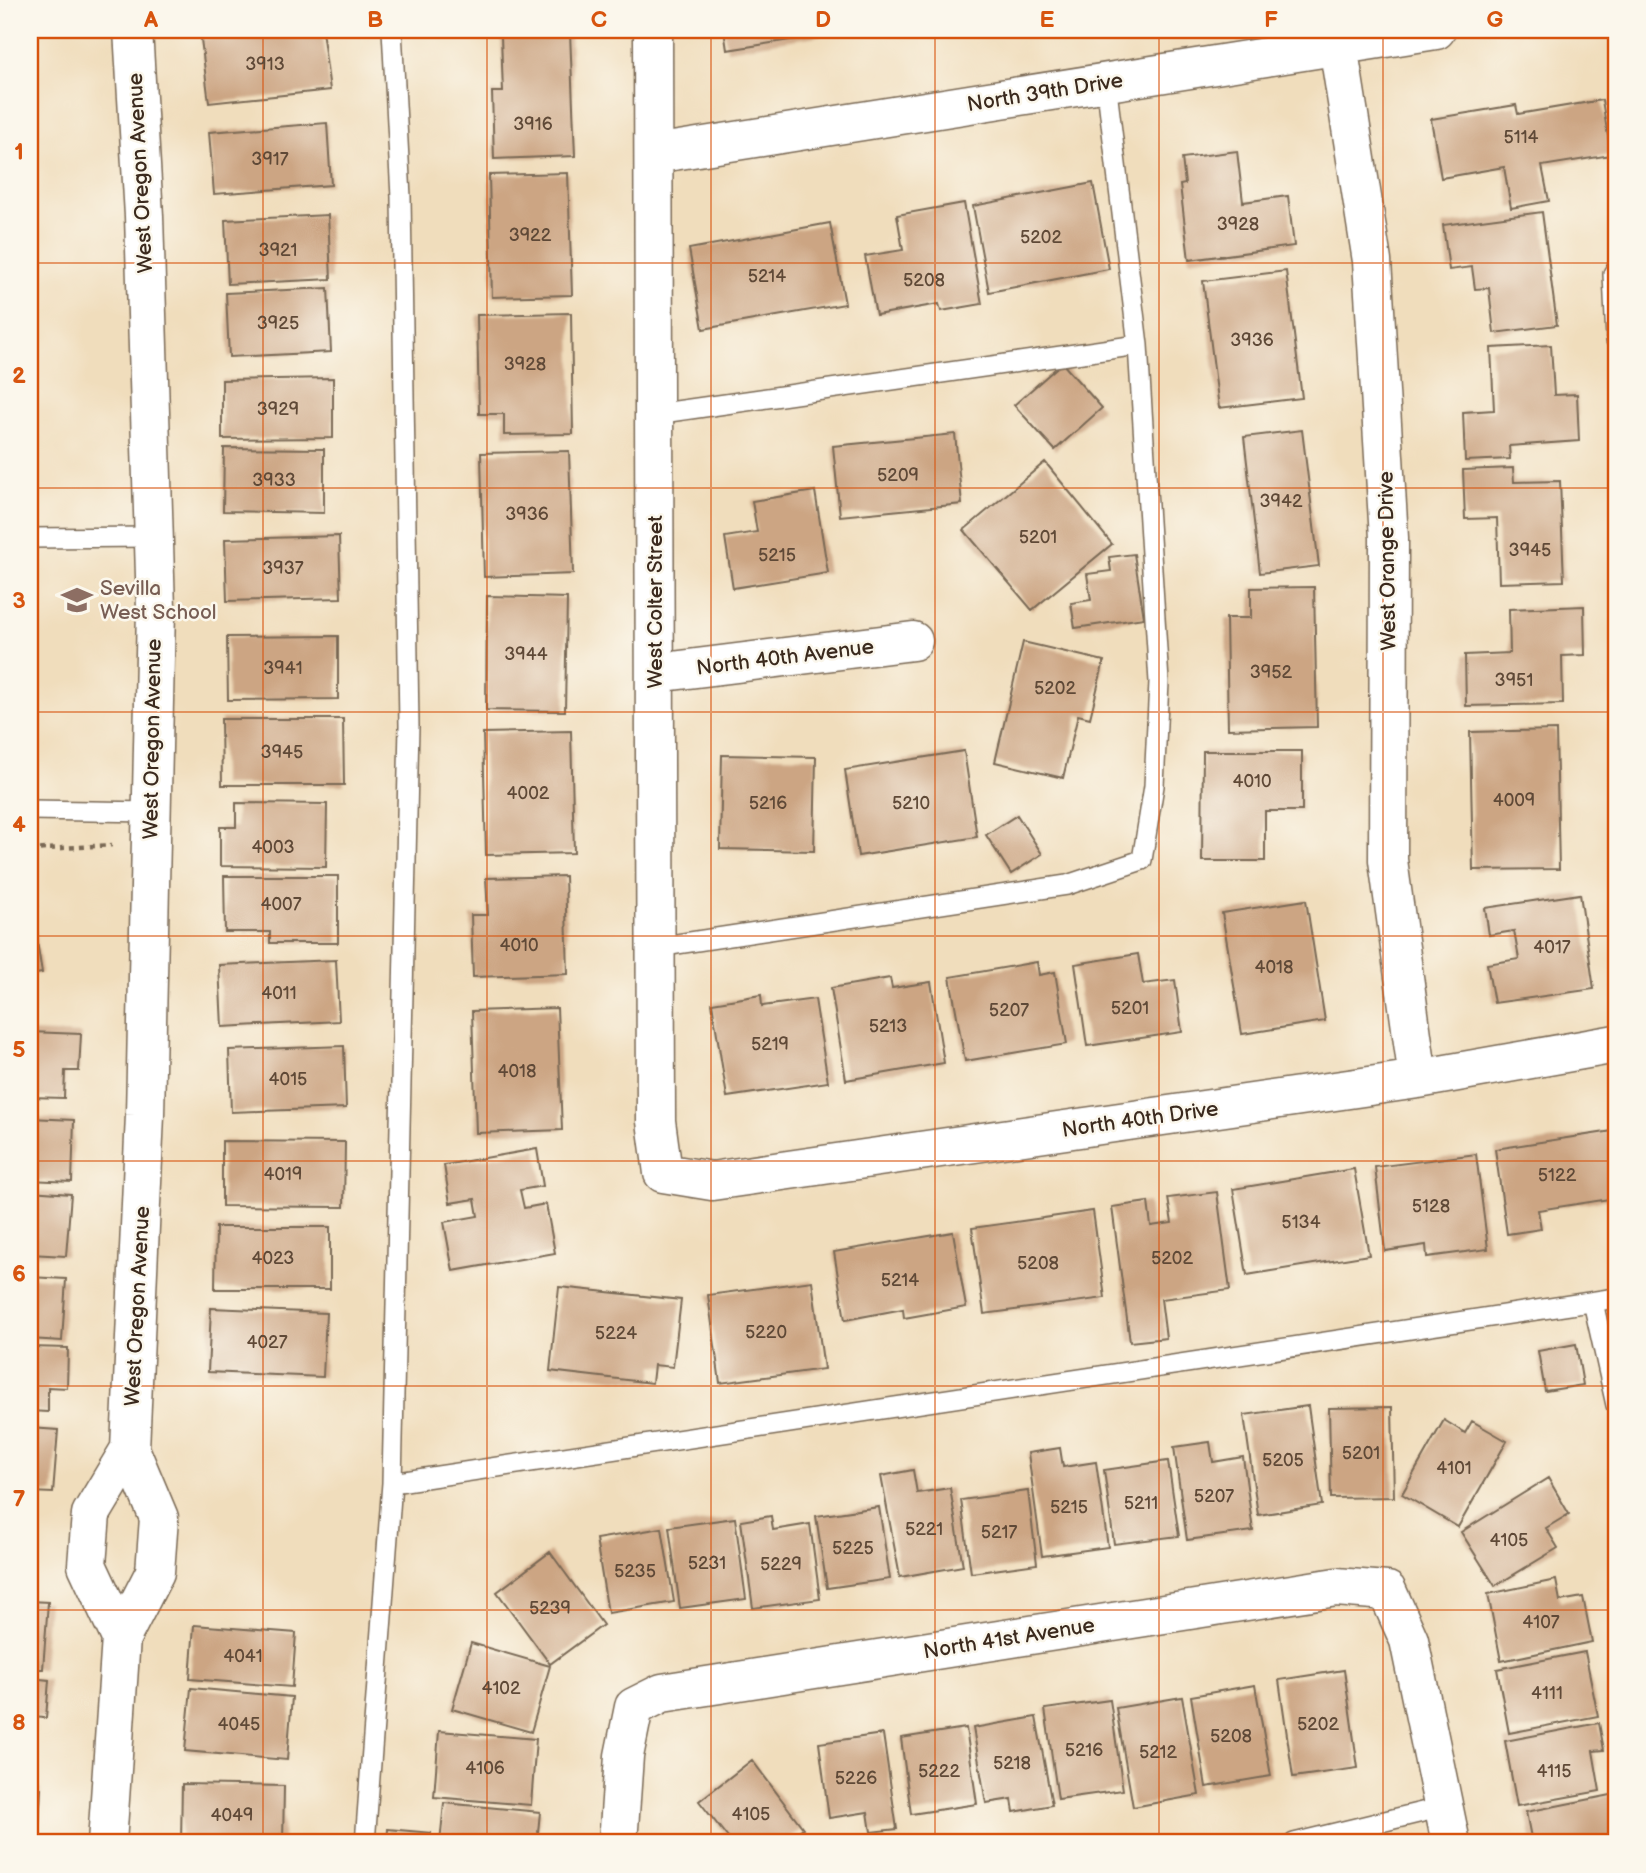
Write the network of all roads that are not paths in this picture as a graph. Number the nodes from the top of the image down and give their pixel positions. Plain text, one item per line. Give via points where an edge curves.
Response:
1 (133, 30) edge
2 (392, 30) edge
3 (653, 30) edge
4 (1436, 30) edge
5 (1338, 45) junction
6 (1105, 82) junction
7 (654, 154) junction
8 (1616, 269) edge
9 (1616, 340) edge
10 (1138, 345) junction
11 (654, 414) junction
12 (153, 537) junction
13 (30, 538) edge
14 (913, 641) dead end
15 (656, 673) junction
16 (30, 810) edge
17 (150, 813) junction
18 (657, 947) junction
19 (1616, 1044) edge
20 (1418, 1079) junction
21 (663, 1174) joint
22 (1616, 1297) edge
23 (1593, 1302) junction
24 (1616, 1405) edge
25 (130, 1449) junction
26 (392, 1483) junction
27 (121, 1638) junction
28 (1443, 1807) junction
29 (107, 1843) edge
30 (365, 1843) edge
31 (618, 1843) edge
32 (1294, 1843) edge
33 (1451, 1843) edge

1 - 12 street, West Oregon Avenue via 144,216
2 - 26 lane via 401,197 409,726
3 - 7 street, West Colter Street
4 - 5 street, North 39th Drive
5 - 6 street, North 39th Drive
5 - 20 street, West Orange Drive via 1371,261 1389,538 1388,860
6 - 7 street, North 39th Drive
6 - 10 lane
7 - 11 street, West Colter Street
8 - 9 lane
10 - 11 lane
10 - 18 lane via 1159,682 1154,786 1142,860 1067,885
11 - 15 street, West Colter Street
12 - 13 lane
12 - 17 street, West Oregon Avenue via 156,609
14 - 15 street, North 40th Avenue
15 - 18 street, West Colter Street
16 - 17 lane
17 - 25 street, West Oregon Avenue via 145,1115
18 - 21 street, West Colter Street via 656,1121
19 - 20 street, North 40th Drive
20 - 21 street, North 40th Drive via 712,1181
22 - 23 lane
23 - 24 lane
23 - 26 lane
25 - 27 street, West Oregon Avenue via 159,1518 155,1572
25 - 27 street, West Oregon Avenue via 91,1514 86,1565
26 - 30 lane
27 - 29 street, West Oregon Avenue
28 - 31 street, North 41st Avenue via 1409,1640 1387,1591 1336,1587 662,1693 634,1707 624,1756
28 - 32 lane
28 - 33 street

